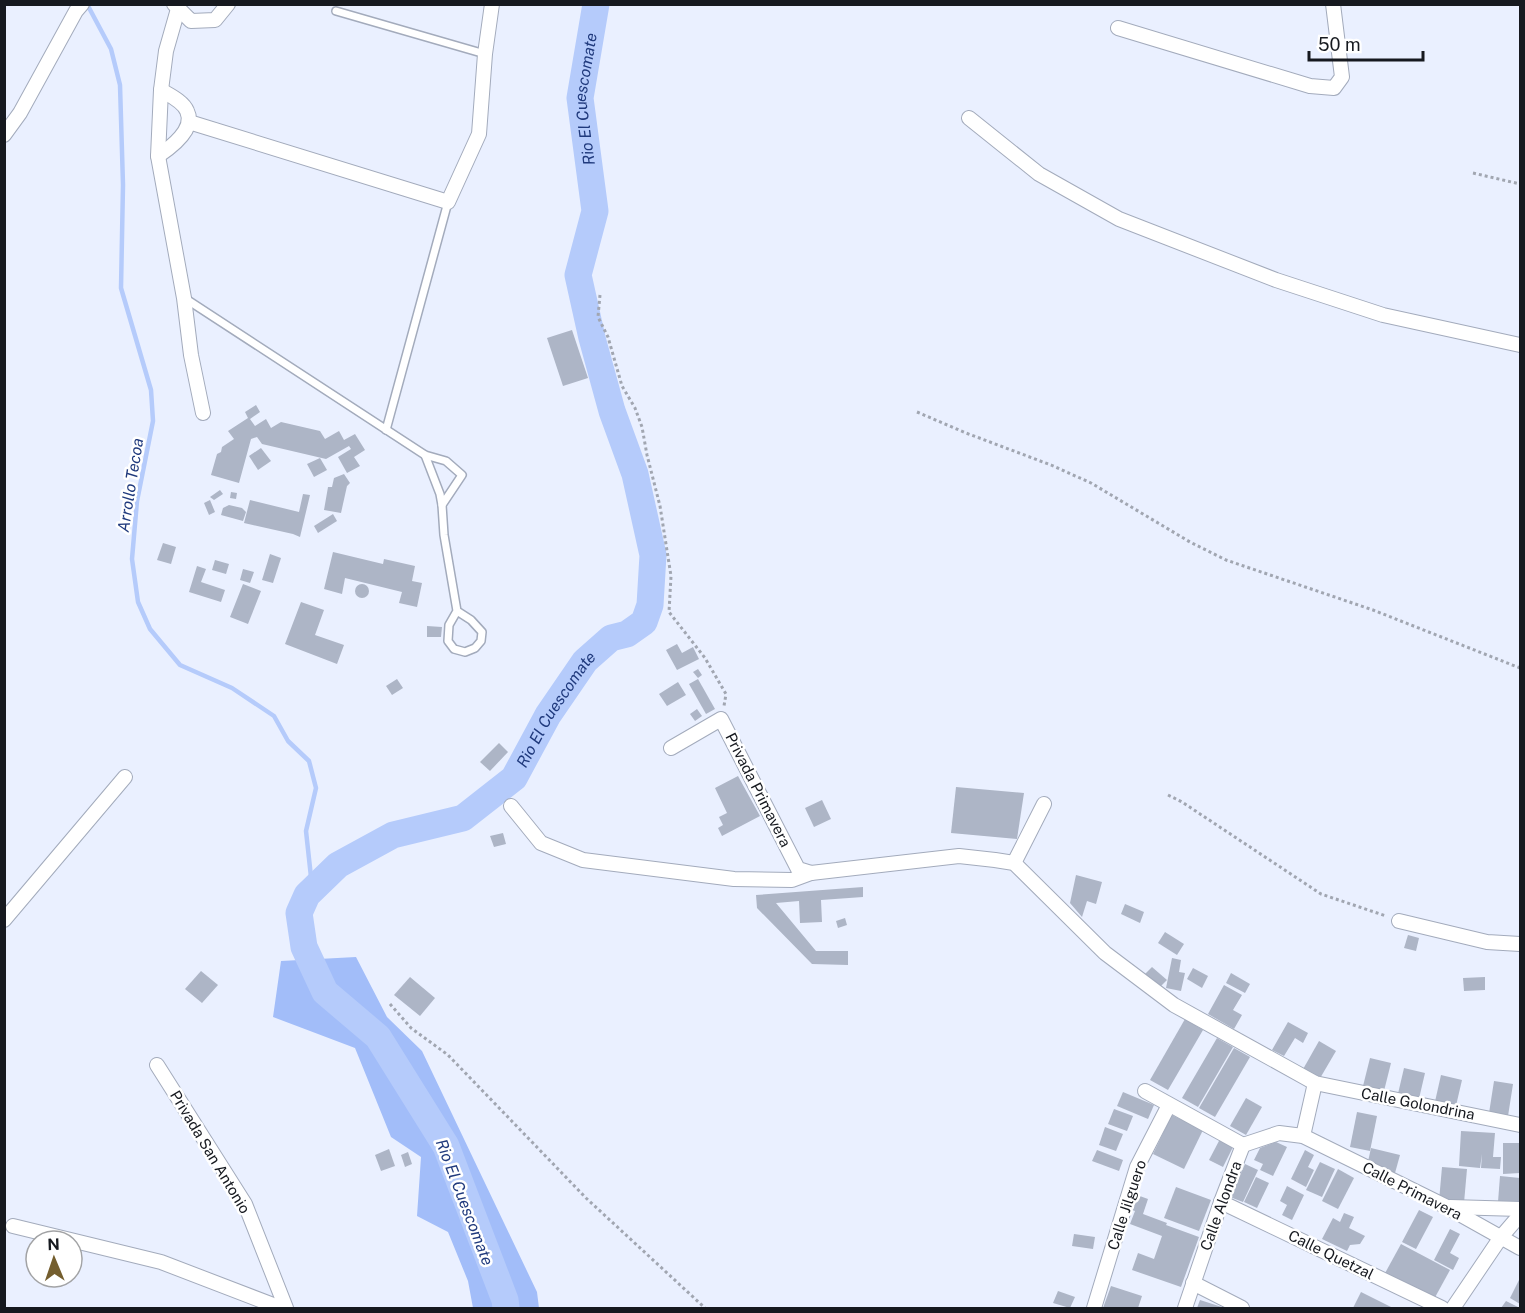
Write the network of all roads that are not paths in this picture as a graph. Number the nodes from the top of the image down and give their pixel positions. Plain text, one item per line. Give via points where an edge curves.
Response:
1 (228, 4) edge
2 (492, 4) edge
3 (1333, 4) edge
4 (176, 7) edge
5 (79, 8) edge
6 (336, 11) dead end
7 (1118, 28) dead end
8 (485, 54) junction
9 (160, 90) junction
10 (969, 118) dead end
11 (189, 122) junction
12 (4, 135) edge
13 (158, 156) junction
14 (448, 202) junction
15 (184, 298) junction
16 (1521, 345) edge
17 (203, 413) dead end
18 (386, 430) junction
19 (424, 455) junction
20 (442, 505) junction
21 (457, 611) junction
22 (671, 748) dead end
23 (125, 777) dead end
24 (1044, 804) dead end
25 (511, 806) dead end
26 (1014, 863) junction
27 (811, 873) junction
28 (4, 920) edge
29 (1399, 921) road end
30 (1521, 944) edge
31 (157, 1065) dead end
32 (1315, 1083) junction
33 (1145, 1091) dead end
34 (1169, 1105) junction
35 (1521, 1125) edge
36 (1303, 1136) junction
37 (1243, 1145) junction
38 (1221, 1202) junction
39 (1445, 1206) junction
40 (1521, 1209) edge
41 (1521, 1215) edge
42 (13, 1226) dead end
43 (1501, 1237) junction
44 (1521, 1248) edge
45 (1193, 1283) junction
46 (283, 1308) edge
47 (1094, 1308) edge
48 (1185, 1308) edge
49 (1242, 1308) edge
50 (1442, 1308) edge
51 (1453, 1308) edge

1 - 4 street via 215,20 191,21
2 - 8 street
3 - 7 street via 1342,77 1334,88 1310,86
4 - 9 street
5 - 12 street
6 - 8 lane
8 - 14 street via 479,134
9 - 11 street via 188,111
9 - 13 street
10 - 16 street via 1039,174 1119,219 1276,280 1383,315
11 - 13 street via 180,140
11 - 14 street
13 - 15 street
14 - 18 lane
15 - 17 street
15 - 18 lane
18 - 19 lane
19 - 20 lane
19 - 20 lane via 446,461 462,475
20 - 21 lane
21 - 21 lane via 449,625 448,641 454,649 465,652 482,641 482,632
22 - 27 street, Privada Primavera via 721,719 798,868
23 - 28 street
24 - 26 street
25 - 27 street via 541,843 583,860 734,879 792,880
26 - 27 street via 959,856
26 - 32 street, Calle Golondrina via 1105,952 1174,1005
29 - 30 street via 1487,942
31 - 46 street, Privada San Antonio via 245,1204
32 - 35 street, Calle Golondrina
32 - 36 street
33 - 34 street
34 - 37 street
34 - 47 street, Calle Jilguero via 1137,1167
36 - 37 street, Calle Alondra via 1279,1133
36 - 39 street, Calle Primavera
37 - 38 street, Calle Alondra
38 - 45 street, Calle Alondra
38 - 50 street, Calle Quetzal
39 - 40 street
39 - 43 street, Calle Primavera
41 - 43 street
42 - 46 street via 161,1262
43 - 44 street, Calle Primavera
43 - 51 street
45 - 48 street, Calle Alondra
45 - 49 street

